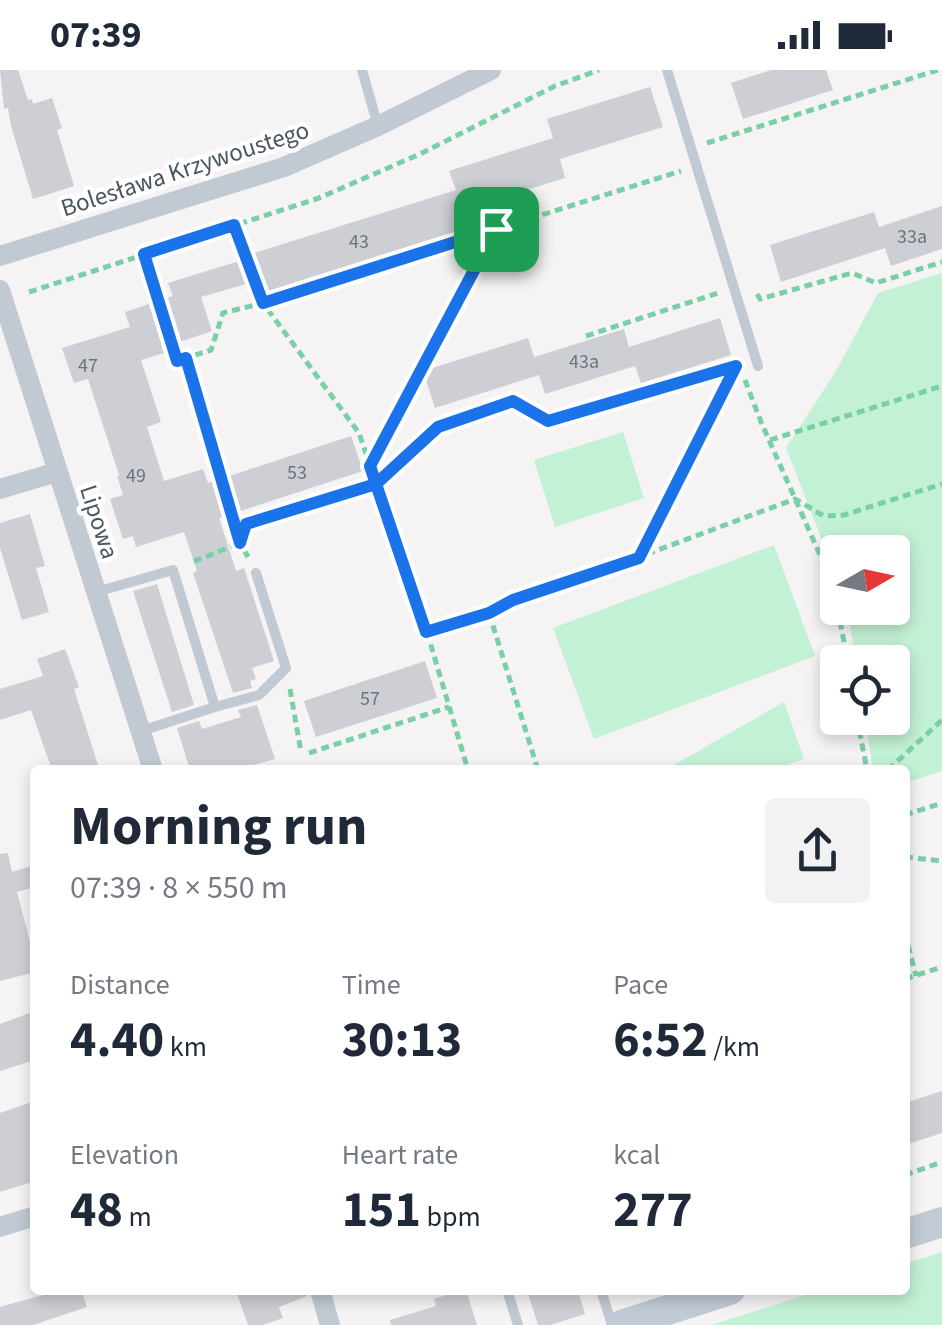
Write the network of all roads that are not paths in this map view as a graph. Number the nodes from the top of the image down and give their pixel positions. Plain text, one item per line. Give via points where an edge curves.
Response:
1 (362, 70) edge
2 (491, 70) edge
3 (667, 70) edge
4 (378, 126) junction
5 (0, 256) edge
6 (0, 290) edge
7 (758, 366) dead end
8 (56, 472) junction
9 (0, 489) edge
10 (256, 573) road end
11 (96, 592) junction
12 (215, 707) junction
13 (140, 731) junction
14 (151, 765) edge
15 (30, 1218) edge
16 (942, 1222) edge
17 (0, 1227) edge
18 (910, 1232) edge
19 (321, 1295) edge
20 (509, 1295) edge
21 (603, 1295) edge
22 (714, 1295) edge
23 (330, 1325) edge
24 (518, 1325) edge
25 (612, 1325) edge
26 (621, 1325) edge

1 - 4 lane
2 - 4 street, Bolesława Krzywoustego
3 - 7 lane
4 - 5 street, Bolesława Krzywoustego via 284,166
6 - 8 street, Lipowa
8 - 9 street
8 - 11 street, Lipowa
10 - 12 lane via 286,668 259,695
11 - 12 lane via 174,570
11 - 13 street, Lipowa
12 - 13 lane
13 - 14 street, Lipowa
15 - 17 street
16 - 18 street
19 - 23 street
20 - 24 lane
21 - 25 lane
22 - 26 street

